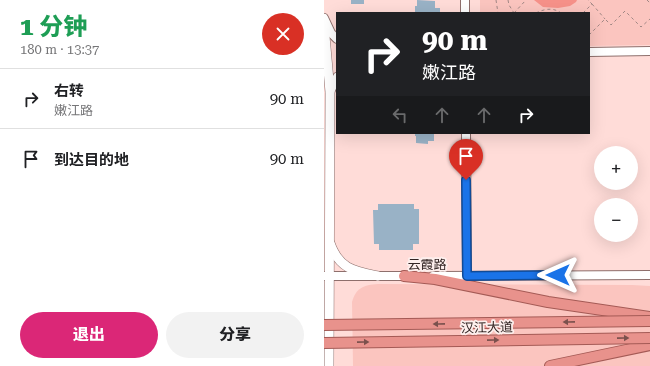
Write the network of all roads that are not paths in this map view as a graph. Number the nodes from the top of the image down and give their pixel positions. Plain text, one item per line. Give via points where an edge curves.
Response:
1 (465, 0) edge
2 (465, 12) edge
3 (324, 18) edge
4 (324, 25) edge
5 (336, 39) edge
6 (650, 51) edge
7 (590, 52) edge
8 (336, 79) edge
9 (330, 92) junction
10 (466, 134) edge
11 (329, 237) junction
12 (650, 275) edge
13 (326, 276) edge
14 (378, 276) junction
15 (404, 276) junction
16 (467, 276) junction
17 (650, 317) edge
18 (650, 321) edge
19 (324, 325) edge
20 (650, 338) edge
21 (324, 343) edge
22 (650, 344) edge
23 (329, 366) edge
24 (550, 366) edge

1 - 2 street
3 - 5 street
4 - 9 main road
6 - 7 street
8 - 9 street
9 - 11 main road
10 - 16 street
11 - 13 main road
11 - 14 main road via 337,258 343,264 350,269
12 - 16 street, 云霞路
13 - 14 street, 云霞路
13 - 23 main road
14 - 15 street, 云霞路
15 - 16 street, 云霞路
15 - 17 highway via 450,281 548,302
18 -> 19 highway, 汉江大道, bridge
21 -> 20 highway, 汉江大道, bridge
22 - 24 highway

